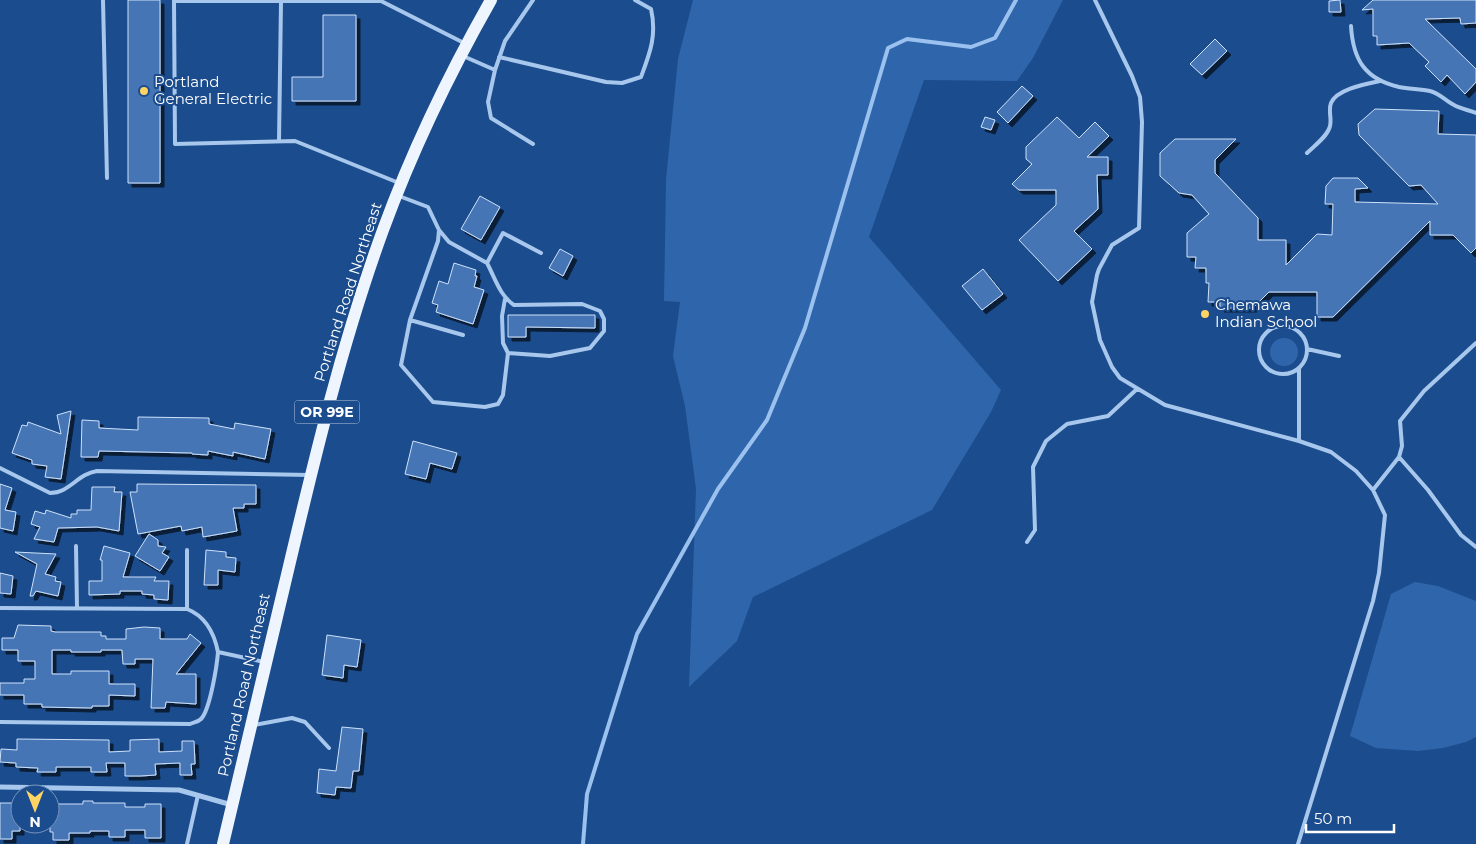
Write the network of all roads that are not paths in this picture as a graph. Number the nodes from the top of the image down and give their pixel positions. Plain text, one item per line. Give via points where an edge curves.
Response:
1 (103, 0) edge
2 (491, 0) edge
3 (533, 0) edge
4 (634, 0) edge
5 (1095, 0) edge
6 (280, 2) junction
7 (1351, 26) dead end
8 (463, 50) junction
9 (499, 57) junction
10 (495, 70) junction
11 (1380, 81) junction
12 (1476, 113) edge
13 (278, 141) junction
14 (533, 144) dead end
15 (1307, 153) dead end
16 (107, 178) dead end
17 (399, 189) junction
18 (439, 230) junction
19 (541, 252) dead end
20 (487, 264) junction
21 (505, 299) junction
22 (410, 320) junction
23 (463, 335) dead end
24 (1476, 343) edge
25 (1308, 349) junction
26 (508, 353) junction
27 (1339, 356) dead end
28 (1299, 369) junction
29 (1137, 389) junction
30 (1299, 440) junction
31 (1399, 457) junction
32 (0, 468) edge
33 (311, 475) junction
34 (1373, 490) junction
35 (1027, 542) dead end
36 (76, 546) dead end
37 (1476, 547) edge
38 (187, 550) dead end
39 (0, 608) edge
40 (77, 608) junction
41 (187, 609) junction
42 (218, 652) junction
43 (267, 663) junction
44 (0, 722) edge
45 (252, 725) junction
46 (329, 748) dead end
47 (0, 787) edge
48 (198, 794) junction
49 (232, 805) junction
50 (188, 844) edge
51 (223, 844) edge
52 (1298, 844) edge

1 - 16 lane
2 - 8 main road, Portland Road Northeast / OR 99E
3 - 9 lane via 505,41
4 - 9 lane via 651,10 654,24 652,47 641,77 622,83 606,82
5 - 29 lane via 1132,76 1140,97 1142,122 1139,228 1112,245 1099,269 1092,302 1100,340 1112,366 1120,378
6 - 8 lane via 380,1
6 - 13 lane
6 - 13 lane via 174,1 175,144
7 - 11 lane via 1352,43 1359,61 1369,74
8 - 10 lane
8 - 17 main road, Portland Road Northeast / OR 99E
9 - 10 lane
10 - 14 lane via 488,102 491,118
11 - 12 lane via 1432,92
11 - 15 lane via 1338,94 1331,102 1327,133
13 - 17 lane via 295,141
17 - 18 lane via 428,208
17 - 33 main road, Portland Road Northeast / OR 99E via 342,356
18 - 20 lane via 449,242
18 - 22 lane
19 - 20 lane via 502,233
20 - 21 lane
21 - 26 lane via 503,343
21 - 26 lane via 514,305 582,304 600,310 604,319 604,331 590,348 550,356
22 - 23 lane
22 - 26 lane via 401,365 433,402 485,407 498,404 503,396
24 - 31 lane via 1424,391 1400,421 1402,446
25 - 27 lane
25 - 28 lane
25 - 28 lane via 1302,334 1288,326 1272,328 1261,340 1260,356 1269,370 1284,374
28 - 30 lane
29 - 30 lane via 1166,404
29 - 35 lane via 1108,416 1067,424 1046,441 1033,467 1035,530
30 - 34 lane via 1331,452 1356,471
31 - 34 lane
31 - 37 lane via 1461,535
32 - 33 lane via 50,493 58,493 88,472 97,471
33 - 43 main road, Portland Road Northeast / OR 99E
34 - 52 lane via 1385,515 1379,573
36 - 40 lane
38 - 41 lane
39 - 40 lane
40 - 41 lane
41 - 42 lane via 203,618
42 - 43 lane
42 - 44 lane via 206,712 198,722
43 - 45 main road, Portland Road Northeast / OR 99E
45 - 46 lane via 292,718 305,722
45 - 49 main road, Portland Road Northeast / OR 99E
47 - 48 street via 179,790
48 - 49 street
48 - 50 lane
49 - 51 main road, Portland Road Northeast / OR 99E

